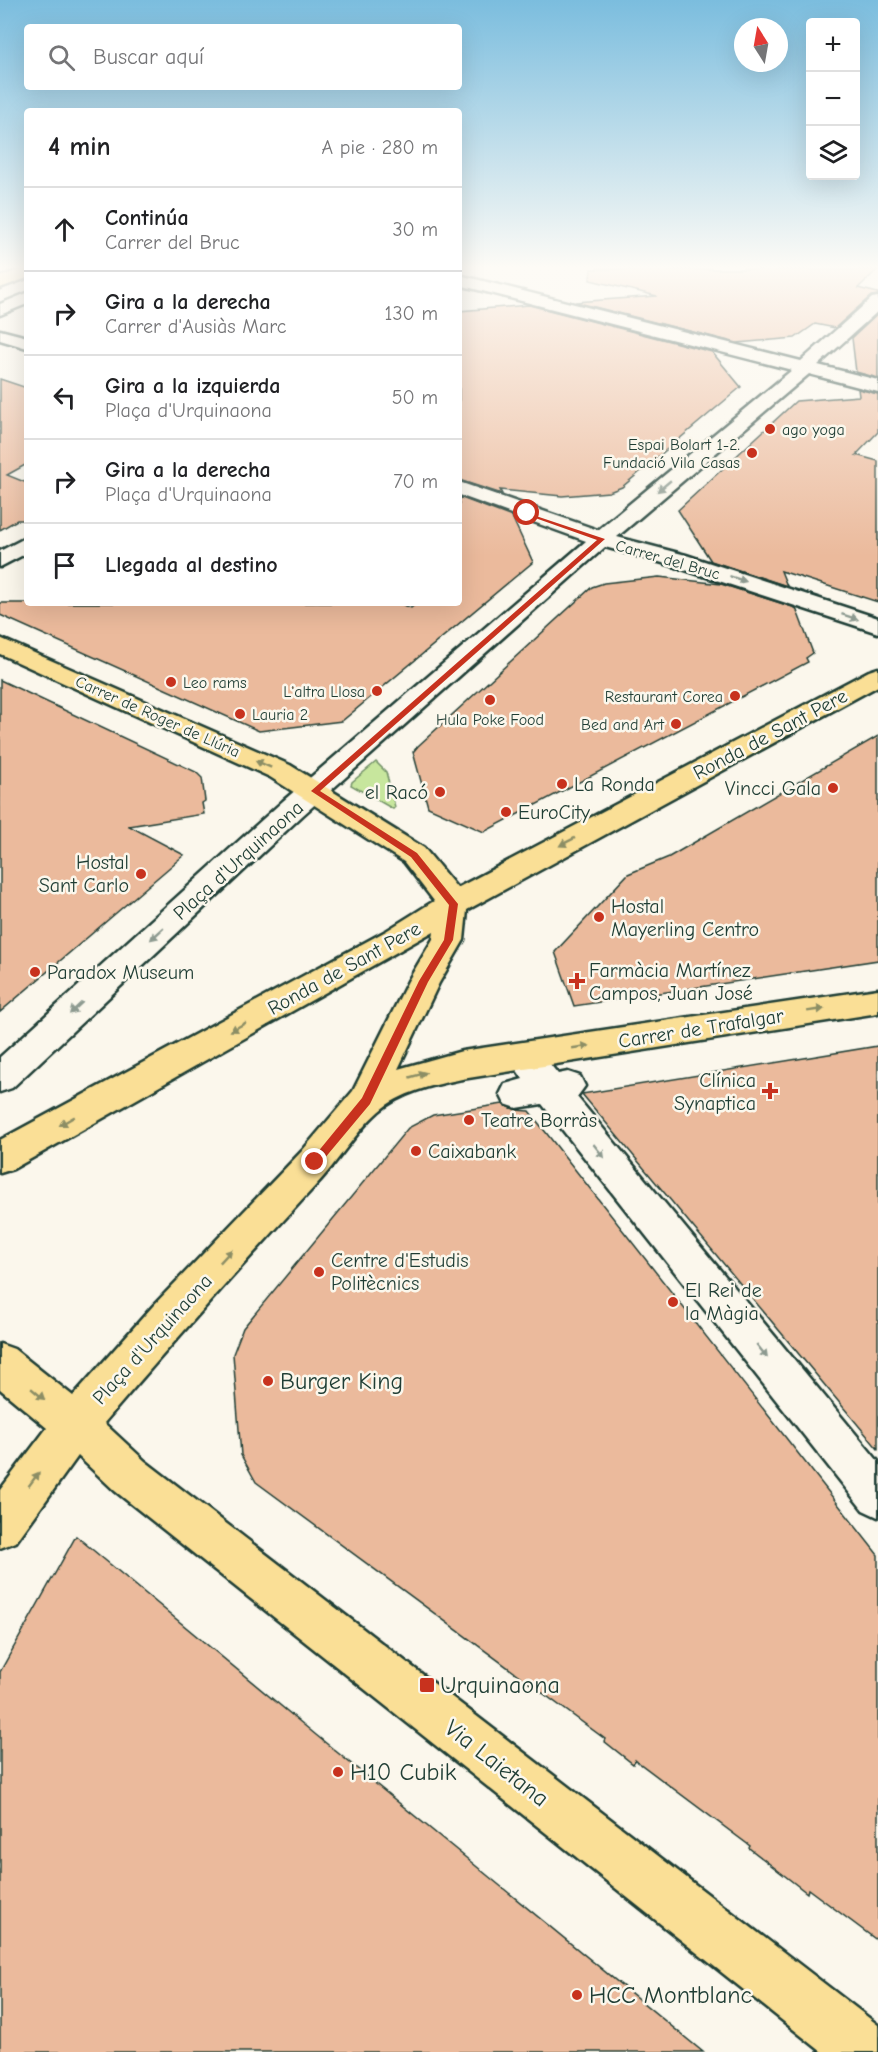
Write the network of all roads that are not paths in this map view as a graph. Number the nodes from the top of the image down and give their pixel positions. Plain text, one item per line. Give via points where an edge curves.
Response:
1 (793, 365) edge
2 (810, 365) edge
3 (806, 368) junction
4 (878, 386) edge
5 (462, 489) edge
6 (602, 539) junction
7 (24, 546) edge
8 (0, 560) edge
9 (878, 626) edge
10 (0, 645) edge
11 (878, 676) edge
12 (315, 791) junction
13 (453, 904) junction
14 (878, 1001) edge
15 (524, 1056) junction
16 (0, 1077) edge
17 (366, 1101) junction
18 (0, 1158) edge
19 (0, 1363) edge
20 (75, 1425) junction
21 (878, 1495) edge
22 (0, 1526) edge
23 (867, 2052) edge

1 - 3 street
2 - 3 street
3 - 4 street
3 -> 6 street
5 - 6 street, Carrer del Bruc
6 -> 9 street, Carrer del Bruc
6 - 12 street
7 - 8 street
12 -> 10 main road, Carrer de Roger de Llúria via 280,771
11 -> 13 main road, Ronda de Sant Pere
12 - 13 main road, Plaça d'Urquinaona via 414,855
12 -> 16 street, Plaça d'Urquinaona
13 - 17 main road, Plaça d'Urquinaona via 448,940
13 -> 18 main road, Ronda de Sant Pere via 397,939
15 -> 14 main road, Carrer de Trafalgar
17 -> 15 main road, Plaça d'Urquinaona via 417,1075
15 -> 21 street
20 -> 17 main road, Plaça d'Urquinaona
19 -> 20 main road
22 -> 20 main road, Plaça d'Urquinaona
20 - 23 main road, Via Laietana via 139,1484

